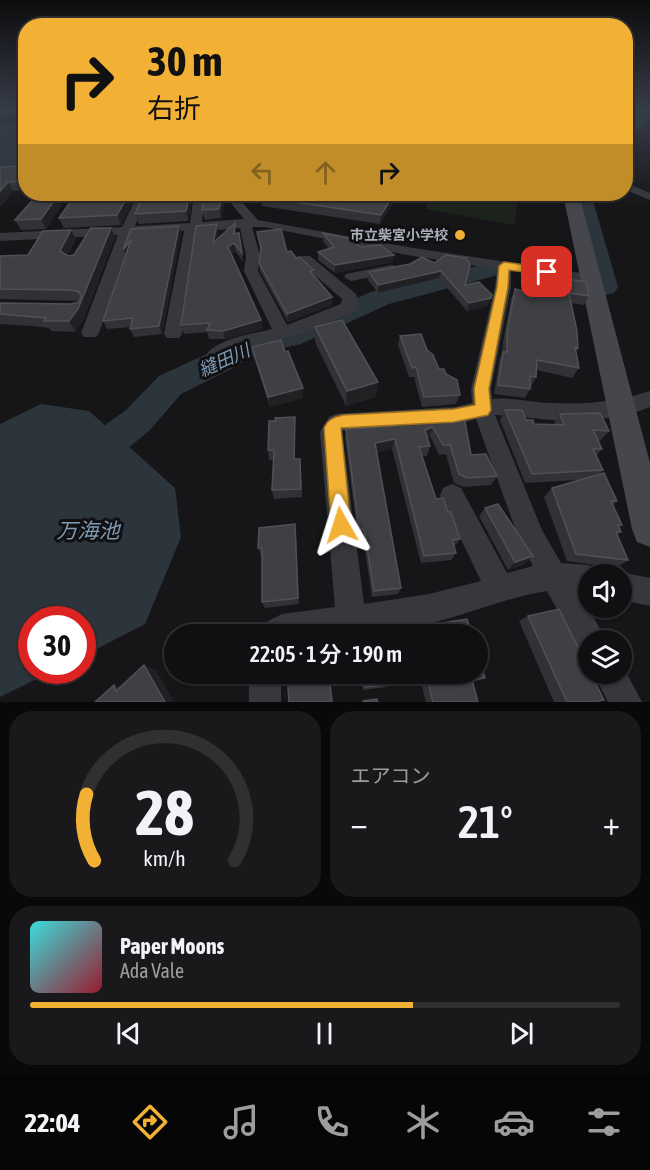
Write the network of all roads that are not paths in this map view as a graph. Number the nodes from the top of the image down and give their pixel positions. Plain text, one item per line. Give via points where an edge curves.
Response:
1 (633, 189) edge
2 (650, 197) edge
3 (140, 201) edge
4 (198, 201) edge
5 (235, 201) edge
6 (572, 201) edge
7 (63, 217) edge
8 (249, 223) junction
9 (195, 225) junction
10 (127, 229) junction
11 (90, 231) junction
12 (52, 233) junction
13 (2, 239) edge
14 (80, 250) edge
15 (407, 251) junction
16 (305, 259) edge
17 (504, 266) junction
18 (351, 277) dead end
19 (589, 278) junction
20 (90, 333) dead end
21 (282, 333) junction
22 (173, 334) dead end
23 (213, 358) dead end
24 (650, 399) edge
25 (622, 408) junction
26 (483, 410) junction
27 (452, 496) dead end
28 (650, 529) edge
29 (553, 576) junction
30 (578, 577) edge
31 (632, 588) edge
32 (500, 589) junction
33 (650, 592) edge
34 (351, 618) junction
35 (313, 624) edge
36 (585, 630) edge
37 (265, 684) edge
38 (616, 684) edge
39 (266, 702) edge
40 (626, 702) edge

1 - 2 street
3 - 10 street
4 - 9 street
5 - 8 street
6 - 19 street
7 - 12 street
8 - 9 street
8 - 15 street via 289,226
8 - 21 street via 251,272
9 - 10 street
9 - 22 street via 190,232
10 - 11 street
10 - 20 street
11 - 12 street
11 - 14 street
12 - 13 street
15 - 17 street
15 - 18 street via 403,267
16 - 21 street via 350,298 349,307
17 - 19 street
17 - 26 street via 481,389
19 - 25 street
21 - 23 street via 236,344
24 - 25 street
25 - 26 street
25 - 28 street
26 - 29 street via 532,539
26 - 34 street via 454,416 343,421 332,428
27 - 32 street
29 - 30 street
29 - 32 street
29 - 36 street
31 - 33 street
32 - 34 street via 399,614
34 - 35 street
37 - 39 street
38 - 40 street

